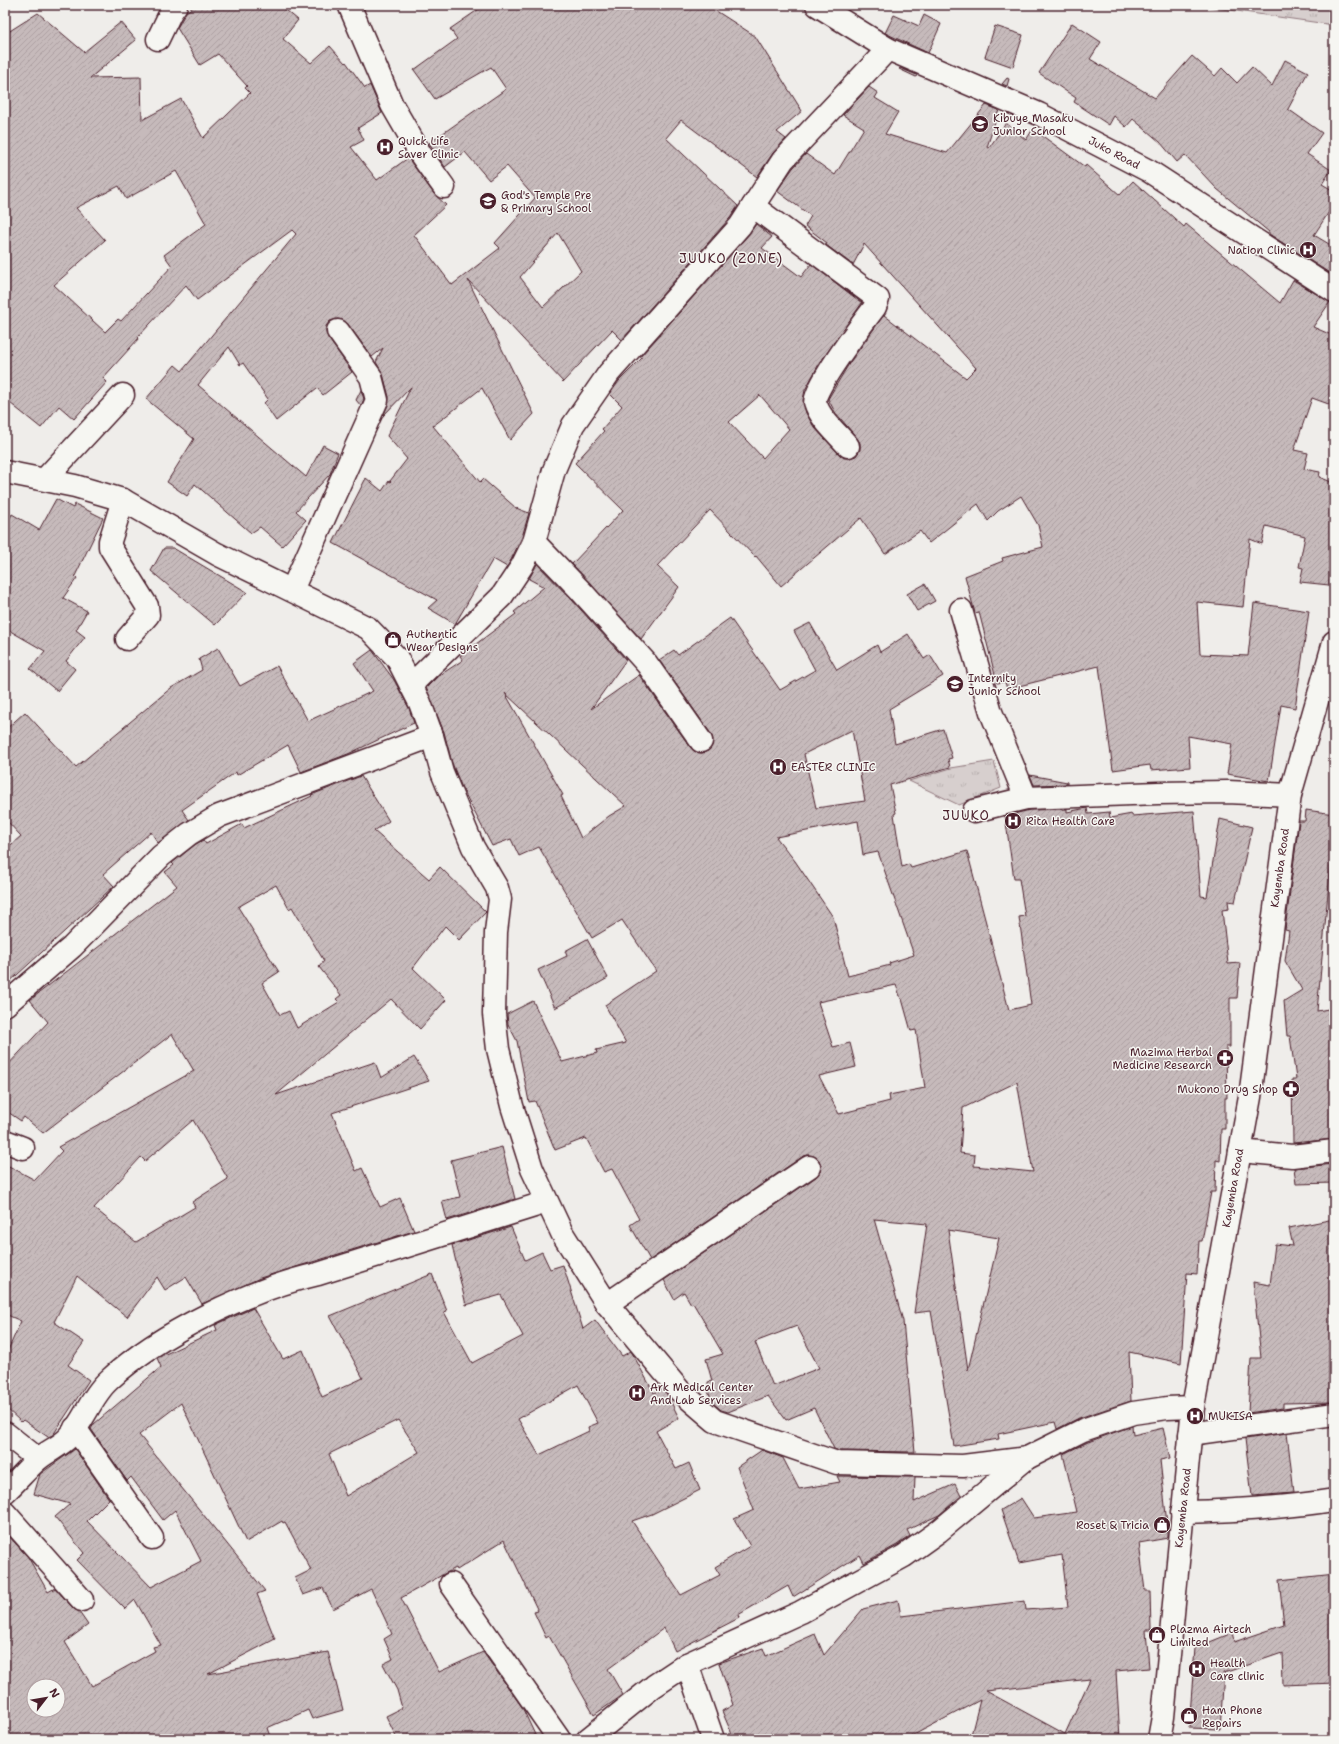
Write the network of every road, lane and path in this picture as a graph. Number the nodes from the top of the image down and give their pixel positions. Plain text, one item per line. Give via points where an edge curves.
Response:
1 (176, 5) edge
2 (817, 5) edge
3 (349, 6) edge
4 (158, 39) dead end
5 (888, 48) junction
6 (444, 187) dead end
7 (753, 206) junction
8 (1334, 291) edge
9 (338, 331) dead end
10 (123, 395) dead end
11 (848, 446) dead end
12 (5, 472) edge
13 (45, 479) junction
14 (123, 500) junction
15 (534, 542) junction
16 (292, 590) junction
17 (961, 610) dead end
18 (127, 639) dead end
19 (1334, 642) edge
20 (411, 685) junction
21 (432, 736) junction
22 (701, 740) dead end
23 (1290, 795) junction
24 (1026, 798) junction
25 (974, 811) dead end
26 (5, 1005) edge
27 (1240, 1151) junction
28 (1334, 1151) edge
29 (809, 1167) dead end
30 (547, 1202) junction
31 (607, 1304) junction
32 (1193, 1407) junction
33 (1334, 1414) edge
34 (75, 1428) junction
35 (5, 1433) edge
36 (1190, 1434) junction
37 (1027, 1458) junction
38 (38, 1460) junction
39 (5, 1492) edge
40 (1334, 1500) edge
41 (1182, 1512) junction
42 (5, 1513) edge
43 (152, 1538) dead end
44 (451, 1584) dead end
45 (82, 1600) dead end
46 (687, 1664) junction
47 (559, 1739) edge
48 (588, 1739) edge
49 (713, 1739) edge
50 (1159, 1739) edge

1 - 4 street
2 - 5 street, Juko Road
3 - 6 street via 392,104 421,155
5 - 7 street via 783,160
5 - 8 street, Juko Road via 1039,114 1149,171
7 - 11 street via 878,299 815,394 814,401 823,418
7 - 15 street via 740,226 609,374 573,425 554,470
9 - 16 street via 371,377 377,400
10 - 13 street
12 - 13 street
13 - 14 street
14 - 16 street via 218,554
14 - 18 street via 110,547 148,611 148,615
15 - 20 street via 502,596
15 - 22 street via 647,664
16 - 20 street via 368,628 397,658
17 - 24 street via 991,712
19 - 23 street, Kayemba Road
20 - 21 street
21 - 26 street via 219,816 189,834 161,856 72,947
21 - 30 street via 442,772 473,847 497,888 500,899 494,975 494,1014 498,1049 512,1106 532,1169
23 - 24 street via 1228,792
23 - 27 street, Kayemba Road via 1251,1090
24 - 25 street
27 - 28 street via 1292,1156
27 - 32 street, Kayemba Road
29 - 31 street
30 - 31 street via 562,1233
30 - 34 street via 296,1279 202,1318 171,1335 107,1381
31 - 37 street via 680,1391 714,1420 837,1462 963,1466
32 - 36 street, Kayemba Road
32 - 37 street via 1133,1413 1083,1430
33 - 36 street
34 - 38 street via 70,1436
34 - 43 street
35 - 38 street
36 - 41 street, Kayemba Road
37 - 46 street via 939,1531 904,1556 801,1612
38 - 39 street
40 - 41 street via 1296,1506
41 - 50 street, Kayemba Road
42 - 45 street
44 - 47 street
46 - 48 street via 654,1686
46 - 49 street

